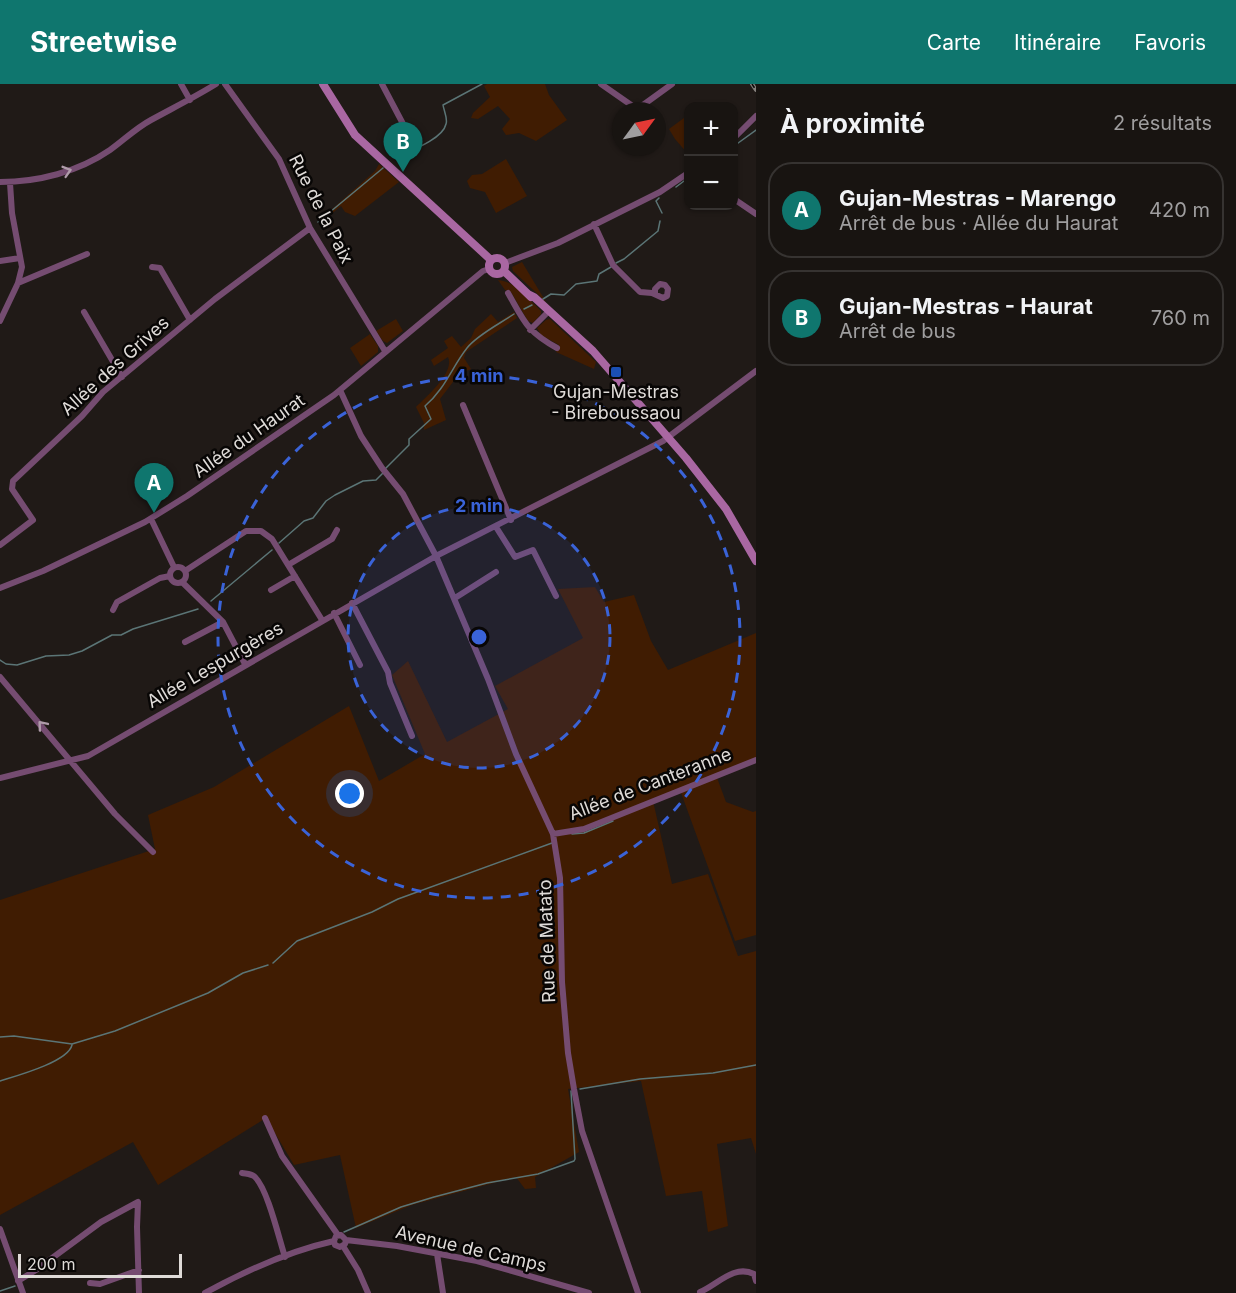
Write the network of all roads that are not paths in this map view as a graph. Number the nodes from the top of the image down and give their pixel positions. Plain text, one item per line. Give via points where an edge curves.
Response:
1 (181, 84) edge
2 (216, 84) edge
3 (225, 84) edge
4 (323, 84) edge
5 (382, 84) edge
6 (601, 84) edge
7 (672, 84) edge
8 (190, 100) junction
9 (756, 116) edge
10 (738, 134) edge
11 (411, 139) dead end
12 (684, 176) edge
13 (0, 182) edge
14 (10, 183) junction
15 (738, 202) edge
16 (756, 214) edge
17 (594, 224) junction
18 (310, 228) junction
19 (87, 254) dead end
20 (20, 258) junction
21 (0, 261) edge
22 (490, 265) junction
23 (152, 267) dead end
24 (504, 267) junction
25 (18, 283) junction
26 (508, 293) dead end
27 (655, 294) dead end
28 (84, 312) dead end
29 (548, 312) junction
30 (190, 320) junction
31 (0, 321) edge
32 (530, 330) junction
33 (557, 348) dead end
34 (385, 351) junction
35 (756, 371) edge
36 (122, 377) junction
37 (340, 390) junction
38 (463, 405) dead end
39 (669, 438) junction
40 (151, 519) junction
41 (511, 519) junction
42 (496, 527) junction
43 (337, 530) dead end
44 (0, 545) edge
45 (436, 556) junction
46 (756, 561) edge
47 (288, 565) junction
48 (174, 567) junction
49 (185, 571) junction
50 (496, 572) dead end
51 (170, 576) junction
52 (295, 576) junction
53 (182, 582) junction
54 (0, 588) edge
55 (271, 590) dead end
56 (556, 596) dead end
57 (455, 598) junction
58 (352, 603) junction
59 (113, 610) dead end
60 (334, 613) junction
61 (322, 620) junction
62 (223, 622) junction
63 (185, 642) dead end
64 (245, 664) junction
65 (360, 665) dead end
66 (0, 676) edge
67 (412, 736) dead end
68 (71, 760) junction
69 (756, 760) edge
70 (0, 778) edge
71 (553, 834) junction
72 (153, 852) dead end
73 (265, 1118) dead end
74 (242, 1173) dead end
75 (0, 1229) edge
76 (336, 1238) junction
77 (344, 1243) junction
78 (437, 1254) junction
79 (285, 1257) junction
80 (139, 1270) junction
81 (18, 1281) junction
82 (756, 1281) edge
83 (90, 1283) dead end
84 (700, 1292) edge
85 (23, 1293) edge
86 (139, 1293) edge
87 (205, 1293) edge
88 (368, 1293) edge
89 (443, 1293) edge
90 (589, 1293) edge
91 (638, 1293) edge

1 - 8 street
2 - 8 street
3 - 18 street, Rue de la Paix via 282,164
4 - 22 main road via 355,135
5 - 11 street
6 - 7 street via 634,107
14 -> 8 street via 79,167 149,121
9 - 10 street
12 - 17 street via 664,190
13 - 14 street
14 - 20 street
15 - 16 street
17 - 24 street
17 - 27 street via 613,265 640,292
18 - 30 street, Allée des Grives
18 - 34 street, Rue de la Paix
19 - 25 street
20 - 21 street
20 - 25 street
22 - 24 main road via 499,258
22 - 24 main road via 495,274 500,274
22 - 34 street, Allée du Haurat
23 - 30 street via 160,268
24 - 29 main road
25 - 31 street
26 - 32 street
28 - 36 street
29 - 32 street
29 - 39 main road via 606,366
30 - 36 street, Allée des Grives
32 - 33 street
34 - 37 street, Allée du Haurat
35 - 39 street, Allée Lespurgères
36 - 44 street, Allée des Grives via 13,481 12,489 33,520
37 - 40 street, Allée du Haurat
37 - 45 street, Rue de Matato via 361,436 403,494
38 - 41 street
39 - 41 street, Allée Lespurgères
39 - 46 main road via 716,495
40 - 48 street
40 - 54 street, Allée du Haurat
41 - 42 street, Allée Lespurgères
42 - 45 street, Allée Lespurgères
42 - 56 street via 515,557 533,550
43 - 47 street via 332,539
45 - 57 street, Rue de Matato
45 - 58 street, Allée Lespurgères
47 - 49 street via 272,539 261,531 246,531
47 - 52 street
48 - 49 street
48 - 51 street
49 - 53 street
50 - 57 street
51 - 53 street via 176,583
51 - 59 street via 117,602
52 - 55 street
52 - 61 street
53 - 62 street
57 - 71 street, Rue de Matato via 516,754
58 - 60 street, Allée Lespurgères
58 - 67 street via 388,672
60 - 61 street, Allée Lespurgères
60 - 65 street
61 - 64 street, Allée Lespurgères
62 - 63 street
62 - 64 street
64 - 68 street, Allée Lespurgères via 88,756
68 -> 66 street
68 - 70 street, Allée Lespurgères
68 - 72 street via 115,814
69 - 71 street, Allée de Canteranne via 584,829
71 - 91 street, Rue de Matato via 560,878 562,982 574,1089 582,1131
73 - 76 street via 282,1156
74 - 79 street via 254,1175 259,1182
75 - 81 street
76 - 77 street via 341,1235
76 - 77 street via 337,1246
76 - 79 street
77 - 78 street, Avenue de Camps via 363,1240
77 - 88 street
78 - 89 street
78 - 90 street, Avenue de Camps via 477,1261
79 - 87 street
80 - 81 street via 138,1202 101,1222
80 - 83 street via 100,1284
80 - 86 street
81 - 85 street
82 - 84 street via 754,1274 744,1270

